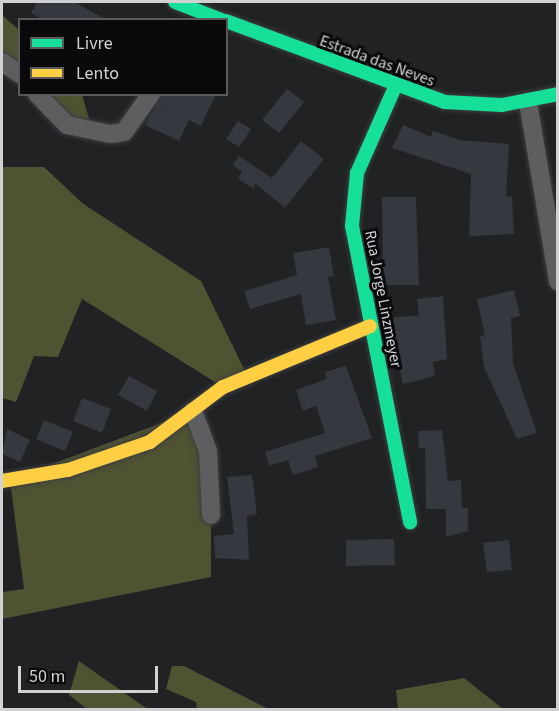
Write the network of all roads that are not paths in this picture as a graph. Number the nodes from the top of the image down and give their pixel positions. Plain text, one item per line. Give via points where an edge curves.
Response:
1 (175, 2) edge
2 (200, 16) edge
3 (228, 22) edge
4 (2, 62) edge
5 (18, 73) edge
6 (395, 87) junction
7 (558, 94) edge
8 (39, 96) edge
9 (150, 96) edge
10 (528, 102) junction
11 (558, 282) edge
12 (370, 326) junction
13 (193, 411) junction
14 (2, 481) edge
15 (212, 515) dead end
16 (410, 522) dead end

1 - 2 street
3 - 6 street, Estrada das Neves
4 - 5 street
6 - 10 street, Estrada das Neves via 475,105
6 - 12 street, Rua Jorge Linzmeyer via 363,154 353,199 354,248
7 - 10 street, Estrada das Neves
8 - 9 street via 67,125 110,134 124,132
10 - 11 street
12 - 13 street via 247,375
12 - 16 street, Rua Jorge Linzmeyer
13 - 14 street via 165,435 116,456 68,470
13 - 15 street via 208,451

